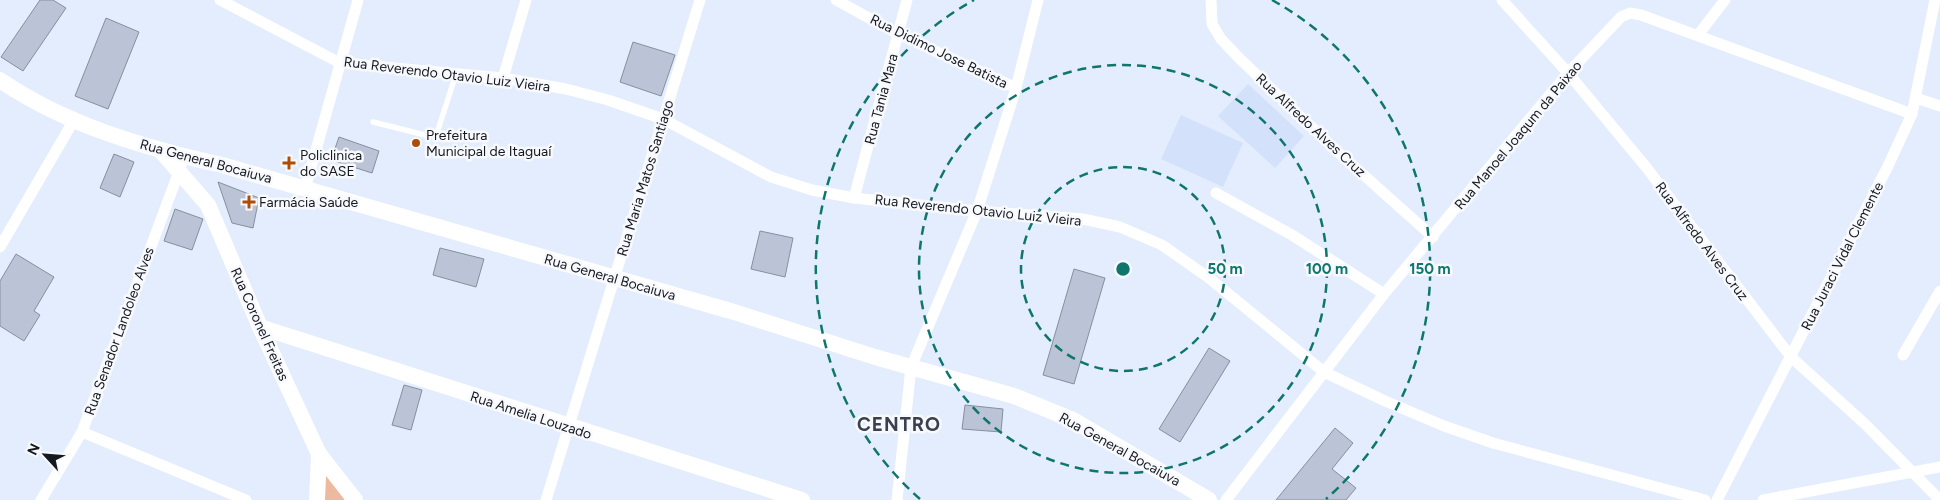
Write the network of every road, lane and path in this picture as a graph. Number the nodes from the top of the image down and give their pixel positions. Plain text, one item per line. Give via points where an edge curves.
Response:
1 (220, 0) edge
2 (358, 0) edge
3 (526, 0) edge
4 (700, 0) edge
5 (836, 0) edge
6 (907, 0) edge
7 (1038, 0) edge
8 (1211, 0) edge
9 (1502, 0) edge
10 (1725, 0) edge
11 (1935, 0) edge
12 (898, 34) junction
13 (1698, 35) junction
14 (340, 62) junction
15 (1568, 73) junction
16 (456, 74) junction
17 (503, 78) junction
18 (0, 80) edge
19 (1016, 88) junction
20 (1916, 98) junction
21 (1940, 106) edge
22 (1912, 114) junction
23 (663, 119) junction
24 (74, 120) junction
25 (373, 122) dead end
26 (161, 151) joint
27 (182, 163) junction
28 (222, 165) junction
29 (305, 189) junction
30 (199, 192) junction
31 (1216, 193) dead end
32 (854, 198) junction
33 (977, 211) junction
34 (1433, 237) junction
35 (0, 246) edge
36 (615, 278) junction
37 (1940, 290) edge
38 (1384, 294) junction
39 (260, 327) junction
40 (1903, 355) dead end
41 (1791, 357) junction
42 (912, 368) junction
43 (1324, 372) junction
44 (569, 427) junction
45 (82, 432) junction
46 (319, 454) junction
47 (1940, 467) edge
48 (1912, 472) junction
49 (41, 500) edge
50 (246, 500) edge
51 (316, 500) edge
52 (355, 500) edge
53 (546, 500) edge
54 (802, 500) edge
55 (897, 500) edge
56 (1209, 500) edge
57 (1226, 500) edge
58 (1705, 500) edge
59 (1717, 500) edge
60 (1763, 500) edge
61 (1940, 500) edge

1 - 14 street, Rua Reverendo Otavio Luiz Vieira
2 - 14 street
3 - 17 street
4 - 23 street, Rua Maria Matos Santiago
5 - 12 street, Rua Didimo Jose Batista
6 - 12 street, Rua Tania Mara
7 - 19 street
8 - 34 street, Rua Alfredo Alves Cruz via 1212,24 1221,39 1339,153
9 - 15 street, Rua Alfredo Alves Cruz
10 - 13 street
11 - 20 street, Rua Juraci Vidal Clemente
12 - 19 street, Rua Didimo Jose Batista
12 - 32 street, Rua Tania Mara
13 - 15 street, Rua Manoel Joaqum da Paixao via 1630,13 1621,17
13 - 22 street, Rua Manoel Joaqum da Paixao
14 - 16 street, Rua Reverendo Otavio Luiz Vieira
14 - 29 street
15 - 34 street, Rua Manoel Joaqum da Paixao
15 - 41 street, Rua Alfredo Alves Cruz via 1646,167
16 - 17 street, Rua Reverendo Otavio Luiz Vieira
16 - 25 lane via 437,133 429,136
17 - 23 street, Rua Reverendo Otavio Luiz Vieira via 566,89
18 - 24 main road, Rua General Bocaiuva via 53,112
19 - 33 street
20 - 21 street
20 - 22 street, Rua Juraci Vidal Clemente
22 - 41 street, Rua Juraci Vidal Clemente
23 - 32 street, Rua Reverendo Otavio Luiz Vieira via 771,177 812,190
23 - 36 street, Rua Maria Matos Santiago
24 - 26 main road, Rua General Bocaiuva
24 - 35 street
26 - 27 main road, Rua Coronel Freitas
27 - 28 main road, Rua General Bocaiuva
27 - 30 main road, Rua Coronel Freitas
27 - 45 street, Rua Senador Landoleo Alves
28 - 29 main road, Rua General Bocaiuva
28 - 30 main road via 208,172
29 - 36 main road, Rua General Bocaiuva
30 - 39 main road, Rua Coronel Freitas via 218,224
31 - 38 street via 1292,235
32 - 33 street, Rua Reverendo Otavio Luiz Vieira
33 - 42 street
33 - 43 street, Rua Reverendo Otavio Luiz Vieira via 1083,219 1120,227 1162,245 1209,278
34 - 38 street, Rua Manoel Joaqum da Paixao
36 - 42 main road, Rua General Bocaiuva
36 - 44 street, Rua Maria Matos Santiago
37 - 40 street
38 - 43 street, Rua Manoel Joaqum da Paixao
39 - 44 main road, Rua Amelia Louzado
39 - 46 main road, Rua Coronel Freitas
41 - 48 street, Rua Alfredo Alves Cruz
41 - 59 street, Rua Juraci Vidal Clemente
42 - 55 street
42 - 56 main road, Rua General Bocaiuva via 1014,396 1073,420
43 - 57 street, Rua Manoel Joaqum da Paixao
43 - 58 street, Rua Reverendo Otavio Luiz Vieira via 1444,426 1493,444
44 - 53 street, Rua Maria Matos Santiago
44 - 54 main road, Rua Amelia Louzado
45 - 49 street, Rua Senador Landoleo Alves
45 - 50 street
46 - 51 main road
46 - 52 main road, Rua Coronel Freitas
47 - 48 street
48 - 60 street
48 - 61 street, Rua Alfredo Alves Cruz

